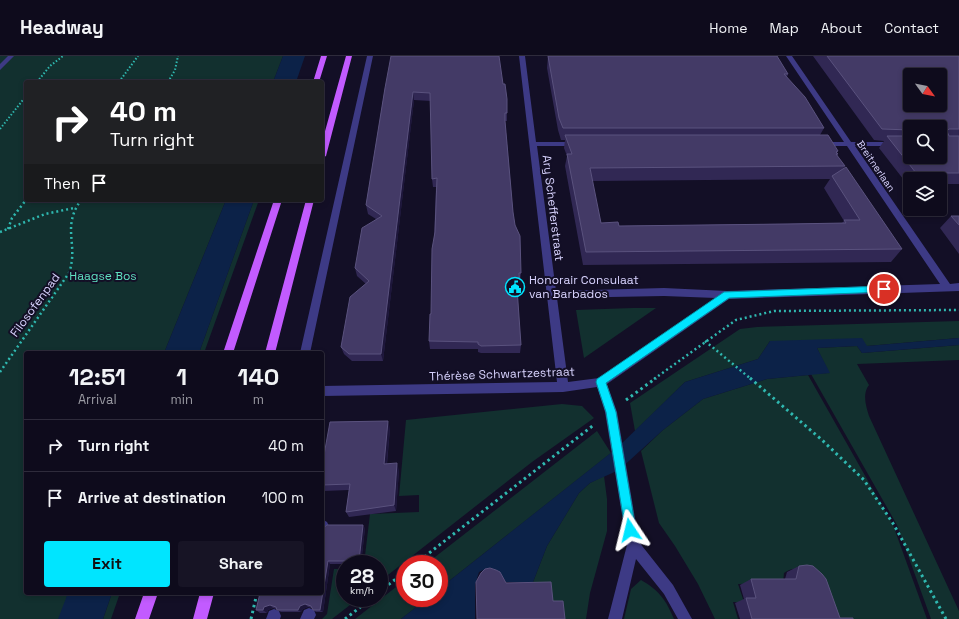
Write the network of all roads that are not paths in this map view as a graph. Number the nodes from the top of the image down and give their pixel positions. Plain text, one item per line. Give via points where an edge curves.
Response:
1 (11, 56) edge
2 (324, 56) edge
3 (349, 56) edge
4 (370, 56) edge
5 (522, 56) edge
6 (789, 56) edge
7 (0, 68) edge
8 (317, 80) edge
9 (533, 144) junction
10 (588, 144) edge
11 (810, 144) edge
12 (849, 144) junction
13 (903, 144) edge
14 (324, 149) edge
15 (277, 202) edge
16 (309, 202) edge
17 (947, 287) junction
18 (959, 287) edge
19 (551, 295) junction
20 (727, 295) junction
21 (229, 351) edge
22 (271, 351) edge
23 (305, 351) edge
24 (601, 382) junction
25 (563, 387) junction
26 (324, 391) edge
27 (632, 545) junction
28 (150, 595) edge
29 (206, 595) edge
30 (142, 619) edge
31 (200, 619) edge
32 (616, 619) edge
33 (685, 619) edge

1 - 7 street
2 - 8 main road
3 - 14 main road
4 - 23 street
5 - 9 street, Ary Schefferstraat
6 - 12 street, Breitnerlaan
9 - 10 street
9 - 19 street, Ary Schefferstraat
11 - 12 street
12 - 13 street
12 - 17 street, Breitnerlaan
15 - 21 main road
16 - 22 main road
17 - 18 street
17 - 20 street
19 - 20 street via 664,292
19 - 25 street, Ary Schefferstraat
20 - 24 street, Thérèse Schwartzestraat
24 - 25 street, Thérèse Schwartzestraat
24 - 27 street via 611,412
25 - 26 street, Thérèse Schwartzestraat
27 - 32 street
27 - 33 street via 655,570
28 - 30 main road
29 - 31 main road

